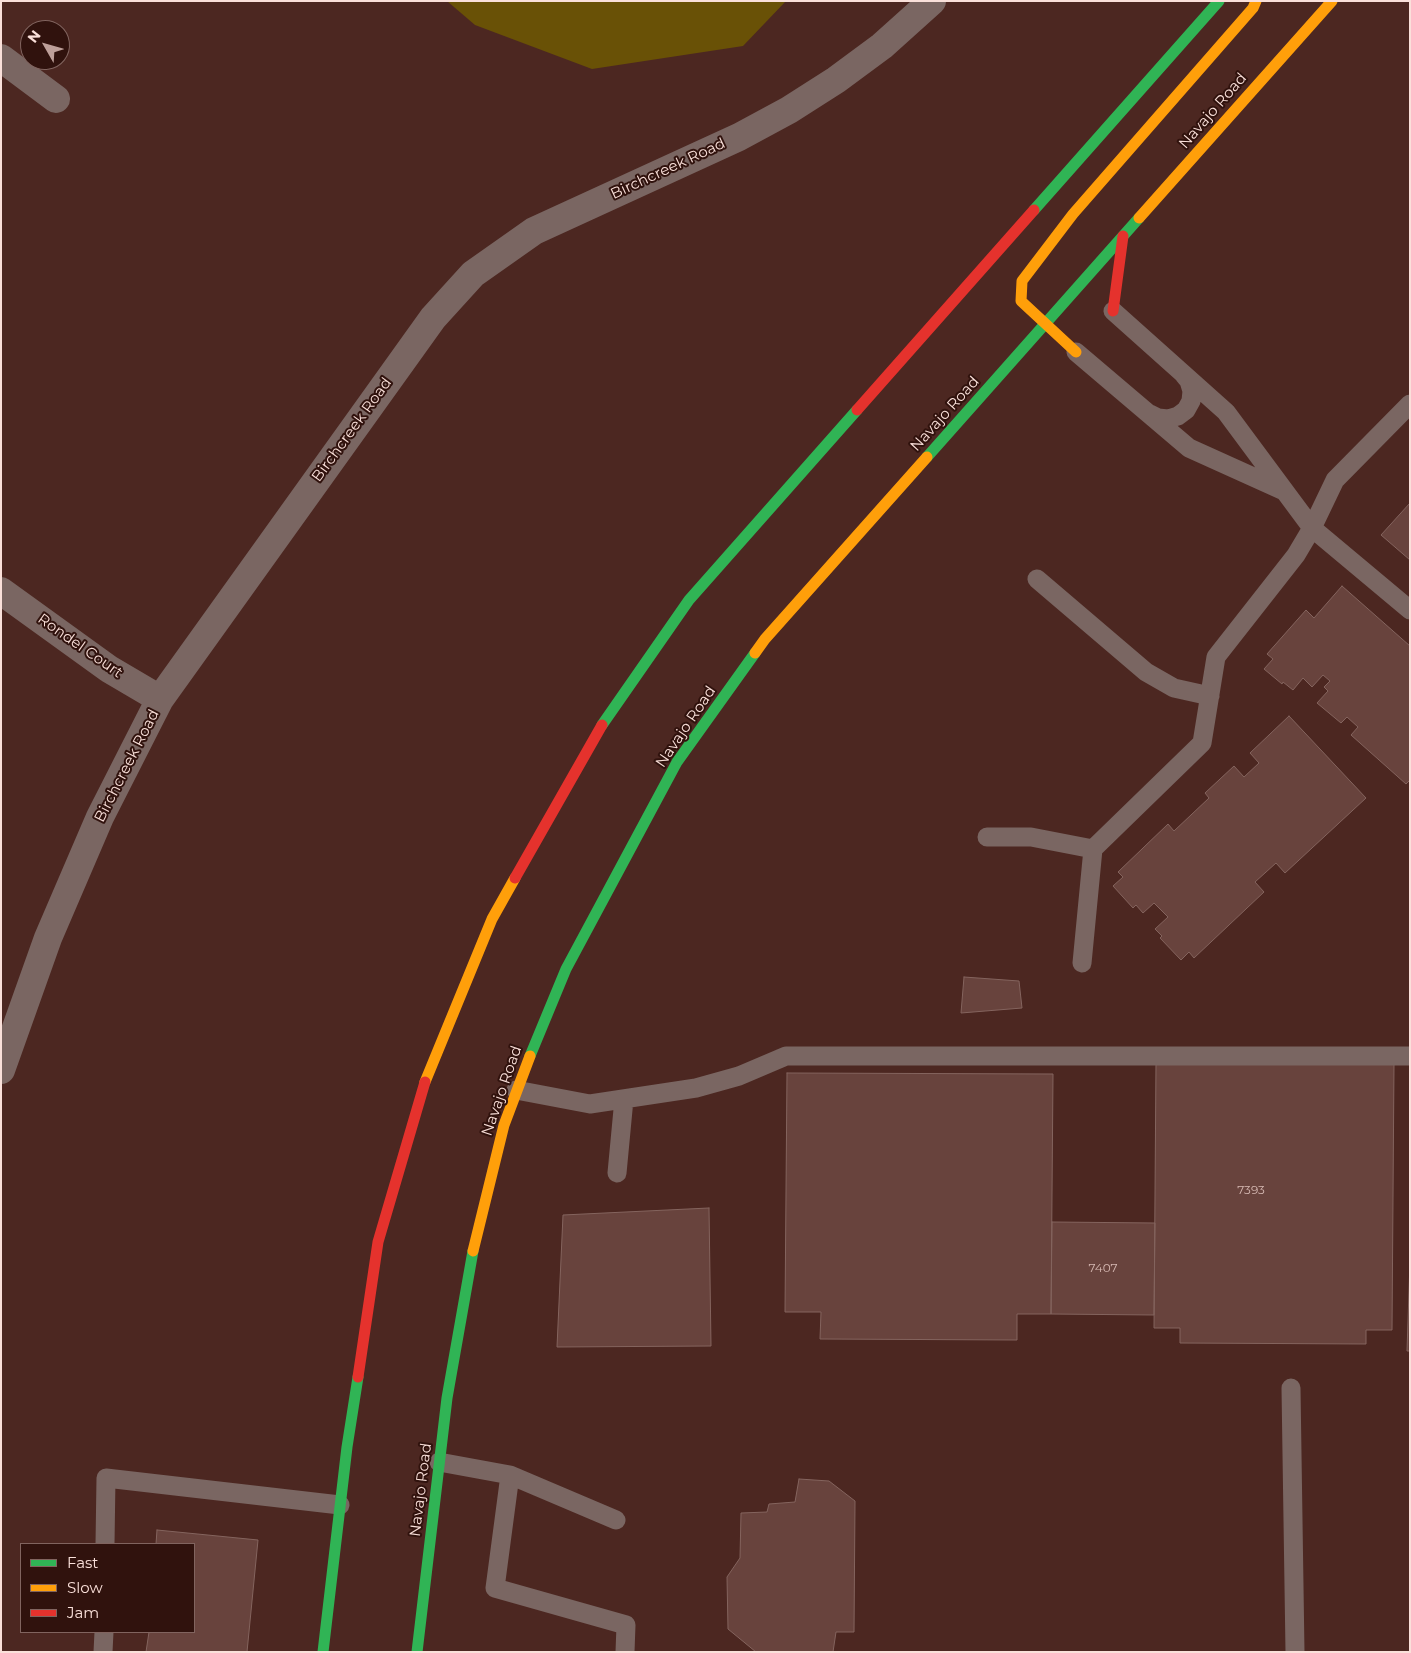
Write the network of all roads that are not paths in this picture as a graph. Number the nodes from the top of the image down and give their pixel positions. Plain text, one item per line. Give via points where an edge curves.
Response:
1 (932, 1) edge
2 (1219, 1) edge
3 (1256, 1) edge
4 (1332, 1) edge
5 (1, 58) edge
6 (56, 99) dead end
7 (1123, 236) junction
8 (1113, 311) joint
9 (1045, 324) junction
10 (1076, 352) joint
11 (1182, 374) junction
12 (1410, 404) edge
13 (1149, 414) junction
14 (1283, 491) junction
15 (1312, 528) junction
16 (1038, 579) dead end
17 (1, 591) edge
18 (1410, 610) edge
19 (1210, 696) junction
20 (160, 699) junction
21 (988, 838) dead end
22 (1092, 849) junction
23 (1082, 964) dead end
24 (1410, 1056) edge
25 (1, 1070) edge
26 (516, 1090) junction
27 (624, 1099) junction
28 (617, 1173) dead end
29 (1291, 1388) dead end
30 (440, 1462) junction
31 (510, 1475) junction
32 (340, 1505) junction
33 (616, 1520) dead end
34 (105, 1543) edge
35 (104, 1633) edge
36 (103, 1652) edge
37 (323, 1652) edge
38 (418, 1652) edge
39 (625, 1652) edge
40 (1295, 1652) edge

1 - 20 street, Birchcreek Road via 882,46 788,110 738,137 534,231 473,274 433,318
2 - 32 main road via 689,600 596,734 492,919 427,1074 378,1242
3 - 9 main road via 1073,214 1022,281 1021,301
4 - 7 main road, Navajo Road
5 - 6 street
7 - 8 main road
7 - 9 main road, Navajo Road
8 - 11 lane
9 - 10 main road
9 - 26 main road, Navajo Road via 765,639 677,762 566,969
10 - 13 lane
11 - 13 lane via 1192,391 1186,410 1168,420
11 - 14 lane via 1226,412
12 - 15 lane via 1335,480
13 - 14 lane via 1189,448
14 - 15 lane
15 - 18 lane
15 - 19 lane via 1296,555 1216,657
16 - 19 lane via 1146,672 1174,688
17 - 20 street, Rondel Court via 109,670
19 - 22 lane via 1202,743
20 - 25 street, Birchcreek Road via 100,817 48,938
21 - 22 lane via 1031,837
22 - 23 lane
24 - 27 lane via 786,1056 739,1076 696,1088
26 - 27 lane via 590,1104
26 - 30 main road, Navajo Road via 474,1244 447,1398
27 - 28 lane
29 - 40 lane
30 - 31 lane
30 - 38 main road, Navajo Road
31 - 33 lane
31 - 39 lane via 496,1588 626,1625
32 - 34 lane via 106,1478
32 - 37 main road
35 - 36 lane

